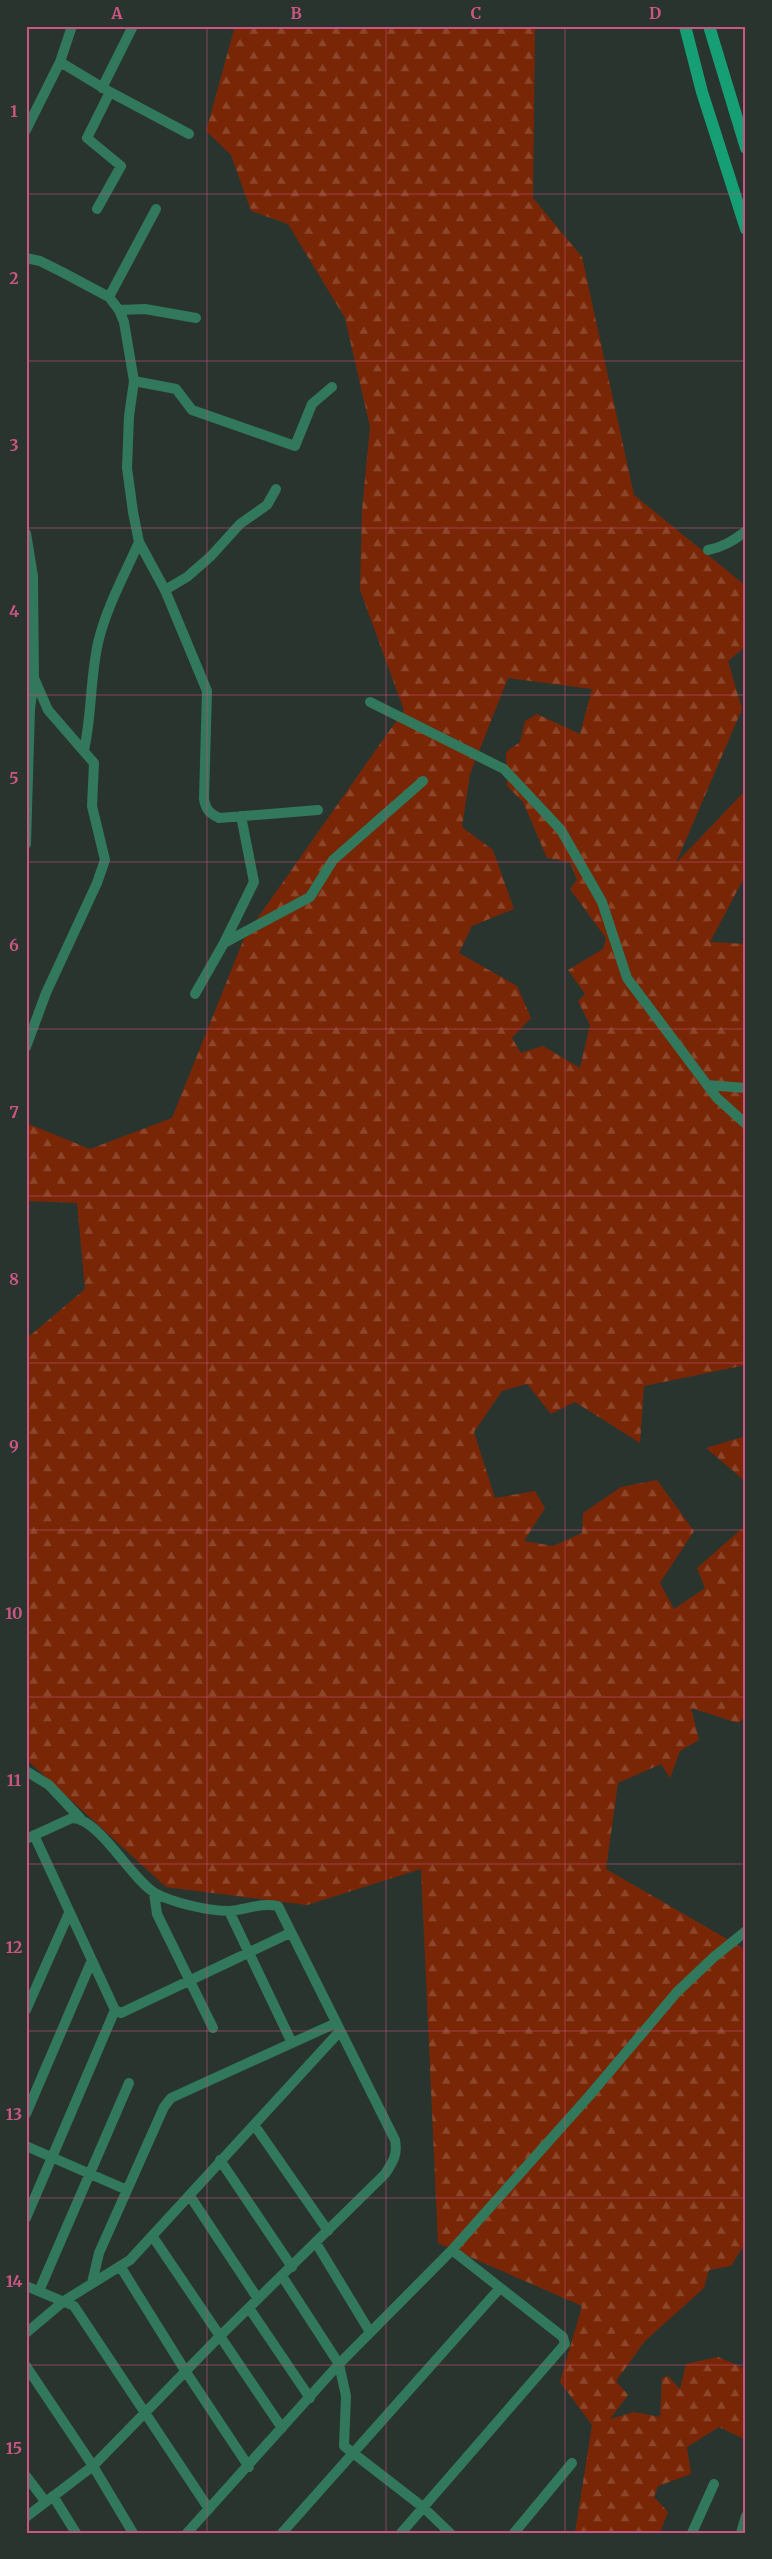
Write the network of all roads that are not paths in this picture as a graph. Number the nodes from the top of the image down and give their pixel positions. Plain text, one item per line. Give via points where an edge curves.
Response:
1 (72, 26) edge
2 (133, 26) edge
3 (684, 26) edge
4 (709, 26) edge
5 (60, 62) junction
6 (106, 90) junction
7 (29, 116) edge
8 (26, 130) edge
9 (189, 134) dead end
10 (746, 148) edge
11 (97, 209) dead end
12 (156, 209) dead end
13 (746, 229) edge
14 (26, 258) edge
15 (110, 297) junction
16 (119, 310) junction
17 (196, 318) dead end
18 (134, 381) junction
19 (332, 387) dead end
20 (276, 489) dead end
21 (746, 531) edge
22 (26, 533) edge
23 (139, 542) junction
24 (708, 550) dead end
25 (30, 576) edge
26 (165, 590) junction
27 (34, 678) junction
28 (370, 702) dead end
29 (84, 750) junction
30 (423, 780) dead end
31 (318, 810) dead end
32 (241, 816) junction
33 (26, 844) edge
34 (224, 943) junction
35 (195, 994) dead end
36 (26, 1047) edge
37 (707, 1085) junction
38 (746, 1088) edge
39 (746, 1124) edge
40 (26, 1771) edge
41 (80, 1818) junction
42 (30, 1837) edge
43 (154, 1893) junction
44 (229, 1911) junction
45 (69, 1913) junction
46 (746, 1931) edge
47 (290, 1933) junction
48 (249, 1953) junction
49 (92, 1960) junction
50 (190, 1980) junction
51 (26, 2010) edge
52 (115, 2010) junction
53 (338, 2027) junction
54 (213, 2028) dead end
55 (292, 2043) junction
56 (129, 2083) dead end
57 (26, 2114) edge
58 (255, 2126) junction
59 (26, 2146) edge
60 (52, 2157) junction
61 (220, 2160) junction
62 (90, 2174) junction
63 (127, 2190) junction
64 (190, 2196) junction
65 (26, 2218) edge
66 (328, 2232) junction
67 (153, 2237) junction
68 (316, 2243) junction
69 (452, 2250) junction
70 (120, 2266) junction
71 (292, 2267) junction
72 (282, 2276) junction
73 (92, 2284) junction
74 (26, 2286) edge
75 (500, 2288) junction
76 (39, 2291) junction
77 (258, 2299) junction
78 (64, 2301) junction
79 (249, 2308) junction
80 (370, 2332) junction
81 (26, 2333) edge
82 (219, 2337) junction
83 (339, 2364) junction
84 (26, 2366) edge
85 (186, 2372) junction
86 (310, 2398) junction
87 (144, 2412) junction
88 (282, 2428) junction
89 (353, 2453) junction
90 (572, 2463) dead end
91 (93, 2466) junction
92 (249, 2467) junction
93 (26, 2476) edge
94 (714, 2484) dead end
95 (49, 2499) junction
96 (424, 2508) junction
97 (209, 2510) junction
98 (746, 2516) edge
99 (26, 2517) edge
100 (76, 2533) edge
101 (133, 2533) edge
102 (187, 2533) edge
103 (282, 2533) edge
104 (402, 2533) edge
105 (450, 2533) edge
106 (514, 2533) edge
107 (692, 2533) edge
108 (741, 2533) edge

1 - 5 street
2 - 6 street
3 - 13 main road
4 - 10 main road
5 - 6 street
5 - 7 street
6 - 9 street
6 - 11 street via 86,138 121,166
7 - 8 street
12 - 15 street
14 - 15 street via 40,261
15 - 16 street
16 - 17 street via 145,309
16 - 18 street via 129,342
18 - 19 street via 176,389 192,410 295,446 312,404
18 - 23 street via 127,468
20 - 26 street via 267,505 240,524 211,556 187,577
21 - 24 street via 727,544
22 - 25 street
23 - 26 street
23 - 29 street via 98,641
25 - 27 street
26 - 32 street via 207,691 206,808 219,818
27 - 29 street via 48,710
27 - 33 street via 30,709
28 - 37 street via 504,769 561,830 602,902 627,978
29 - 36 street via 94,763 92,806 105,860 46,992
30 - 34 street via 333,860 310,897
31 - 32 street
32 - 34 street via 254,882
34 - 35 street
37 - 38 street
37 - 39 street
40 - 41 street via 49,1785
41 - 42 street via 72,1818
41 - 43 street
42 - 45 street
43 - 44 street via 196,1907
43 - 50 street via 157,1914
44 - 47 street via 270,1904 278,1906
44 - 48 street
45 - 49 street
45 - 51 street
46 - 69 street via 677,1992
47 - 48 street
47 - 53 street
48 - 50 street
48 - 55 street
49 - 52 street
49 - 57 street
50 - 52 street via 121,2013
50 - 54 street
52 - 60 street
53 - 55 street
53 - 58 street
53 - 66 street via 397,2149 385,2174
55 - 63 street via 171,2098
56 - 62 street
58 - 61 street
58 - 66 street
59 - 60 street
60 - 62 street
60 - 65 street
61 - 64 street
61 - 71 street
62 - 63 street
62 - 76 street
63 - 73 street via 99,2253
64 - 67 street
64 - 77 street
66 - 68 street
67 - 70 street
67 - 82 street
68 - 71 street
68 - 80 street
69 - 75 street
69 - 80 street
70 - 73 street
70 - 85 street
71 - 72 street
72 - 77 street
72 - 83 street
73 - 78 street
74 - 76 street
75 - 89 street
75 - 96 street via 563,2337 565,2344
76 - 78 street
77 - 79 street
78 - 81 street
78 - 87 street via 74,2306
79 - 82 street
79 - 86 street
80 - 83 street
82 - 85 street
82 - 88 street
83 - 86 street
83 - 89 street via 346,2396 344,2446
84 - 91 street
85 - 87 street
85 - 92 street
86 - 88 street
87 - 91 street
87 - 97 street
88 - 92 street
89 - 96 street
89 - 103 street
90 - 106 street
91 - 95 street
91 - 101 street
92 - 97 street
93 - 95 street
94 - 107 street
95 - 99 street
95 - 100 street
96 - 104 street
96 - 105 street
97 - 102 street
98 - 108 street

